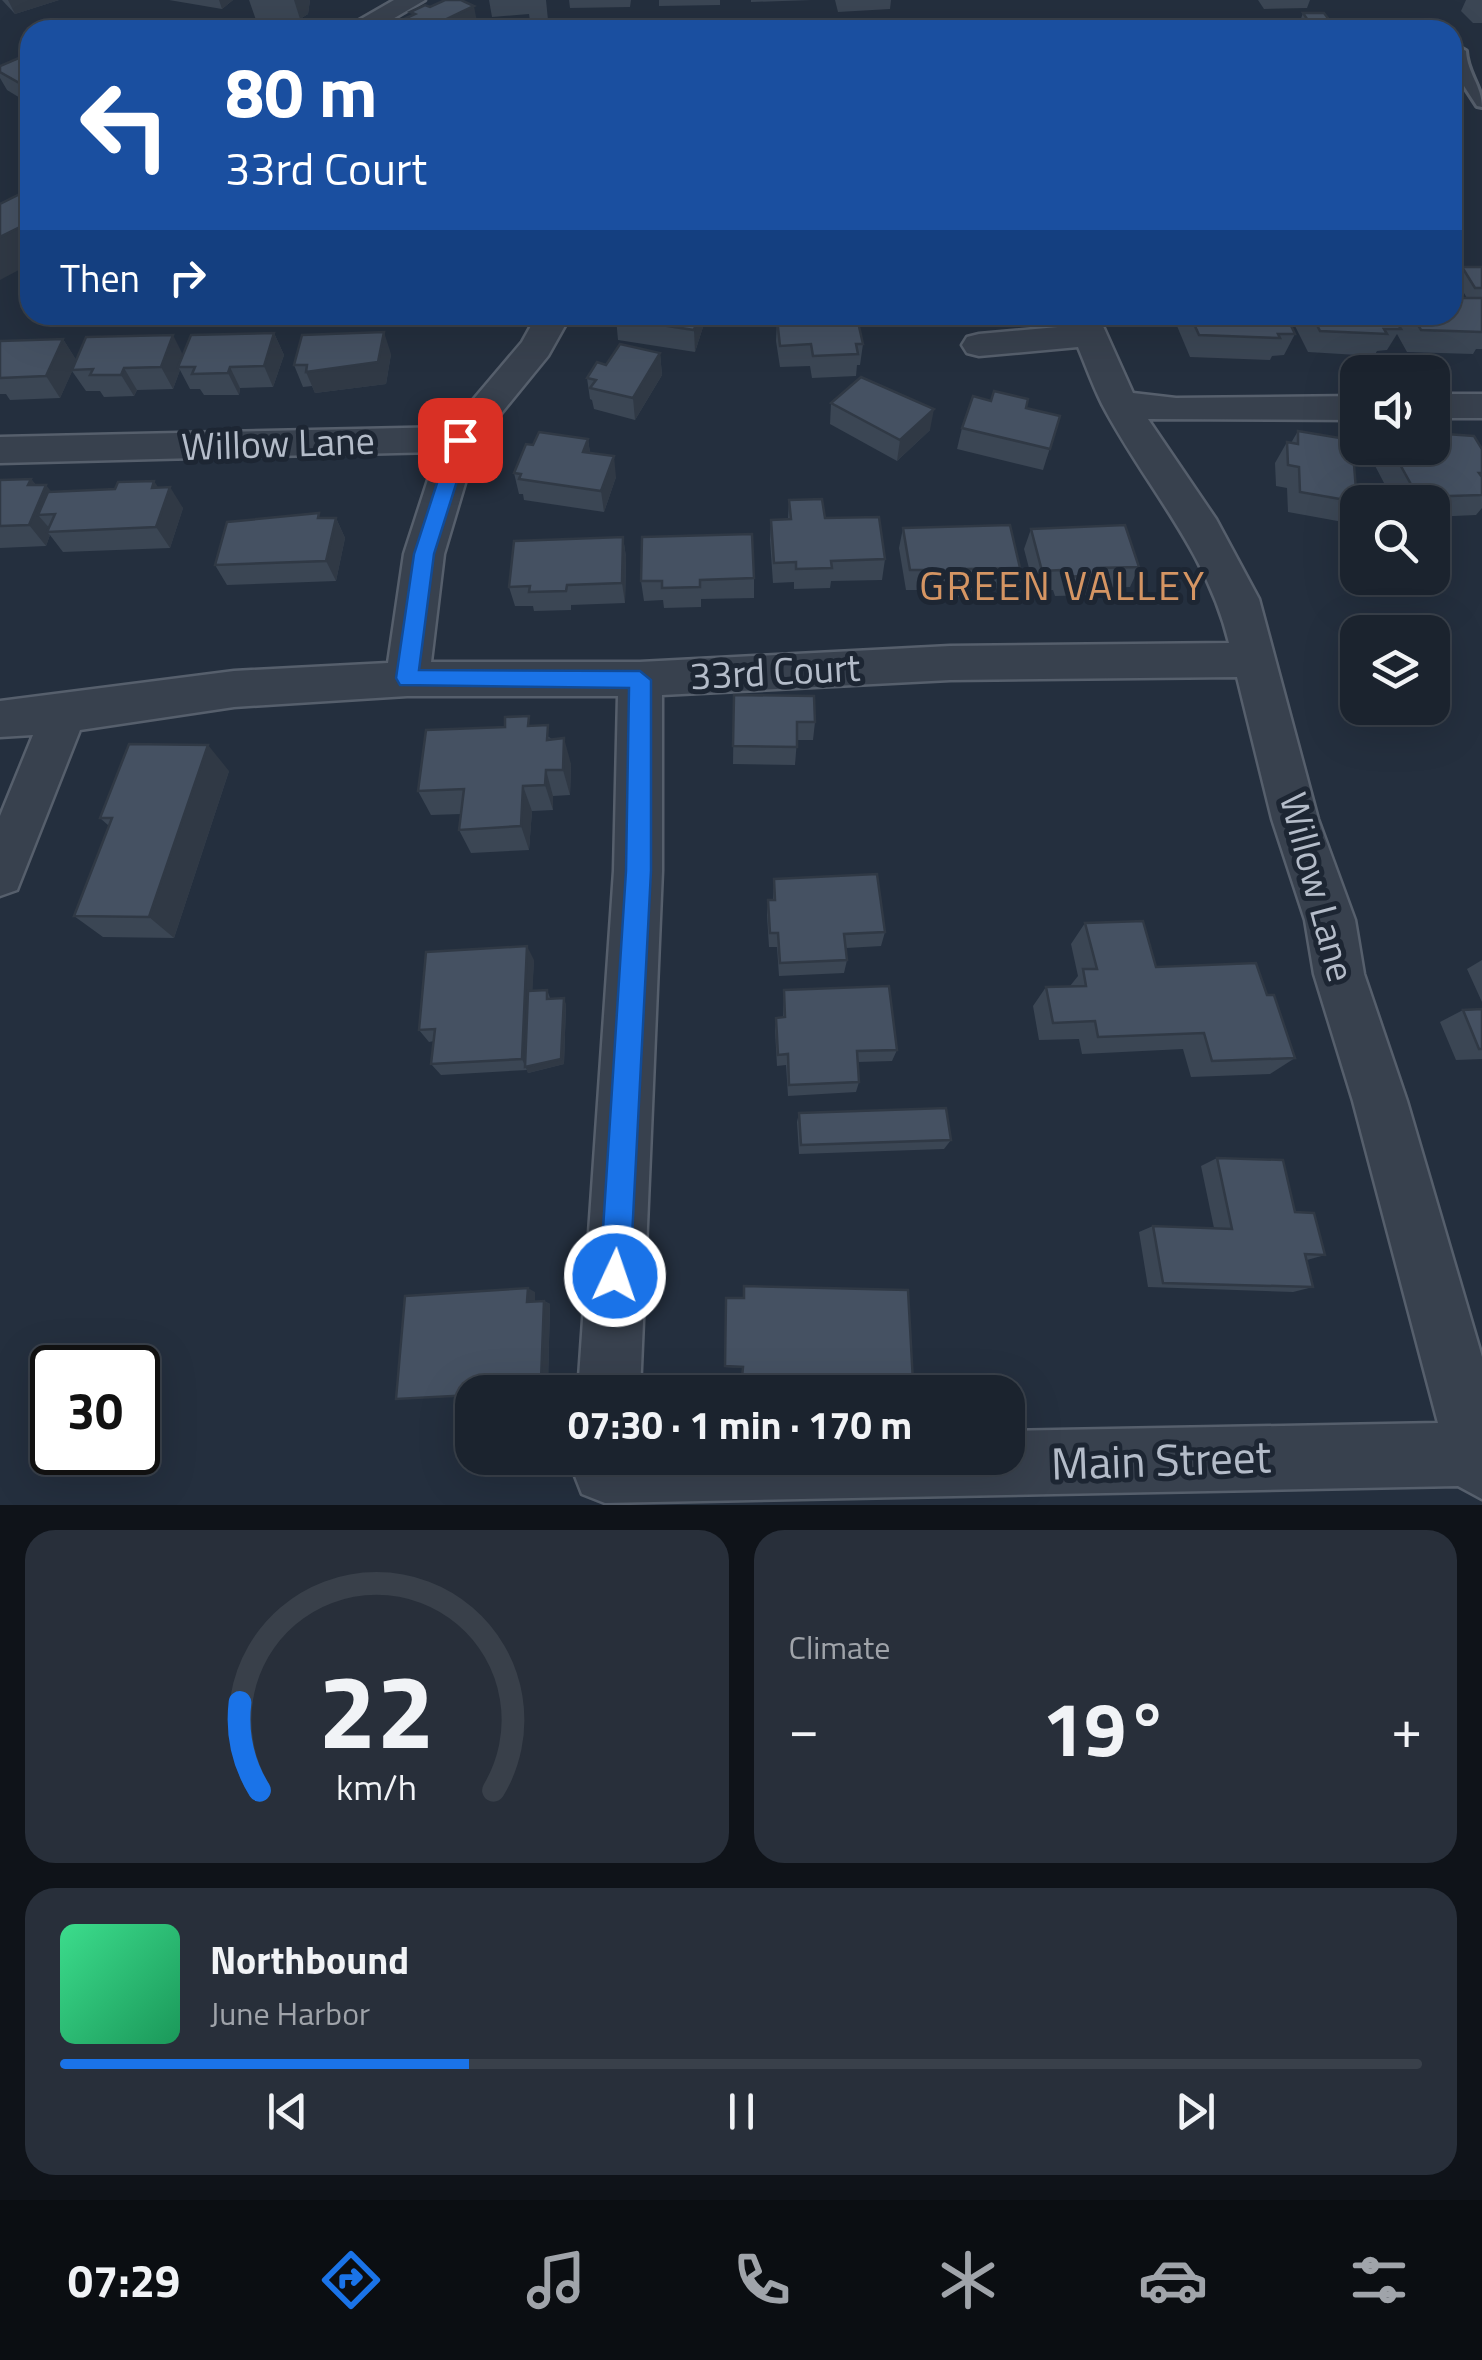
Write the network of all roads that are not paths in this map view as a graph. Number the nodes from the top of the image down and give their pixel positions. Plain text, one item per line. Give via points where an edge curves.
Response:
1 (413, 0) edge
2 (375, 20) edge
3 (1462, 72) edge
4 (1482, 103) edge
5 (549, 325) edge
6 (1085, 325) edge
7 (979, 345) dead end
8 (1120, 404) junction
9 (1450, 406) edge
10 (1482, 406) edge
11 (1340, 408) edge
12 (460, 440) junction
13 (0, 450) edge
14 (1252, 660) junction
15 (407, 678) junction
16 (640, 680) junction
17 (64, 714) junction
18 (0, 718) edge
19 (0, 874) edge
20 (610, 1375) edge
21 (1480, 1460) edge
22 (604, 1478) edge

1 - 2 street
3 - 4 lane
5 - 12 street
6 - 7 street, Willow Lane
6 - 8 street, Willow Lane
8 - 11 street
8 - 14 street, Willow Lane via 1239,599
9 - 10 street
12 - 13 street, Willow Lane
12 - 15 street via 424,554
14 - 16 street, 33rd Court via 950,664
14 - 21 street, Willow Lane
15 - 16 street, 33rd Court
15 - 17 street, 33rd Court via 234,689
16 - 20 street via 638,871
17 - 18 street, 33rd Court
17 - 19 street
21 - 22 street, Main Street

